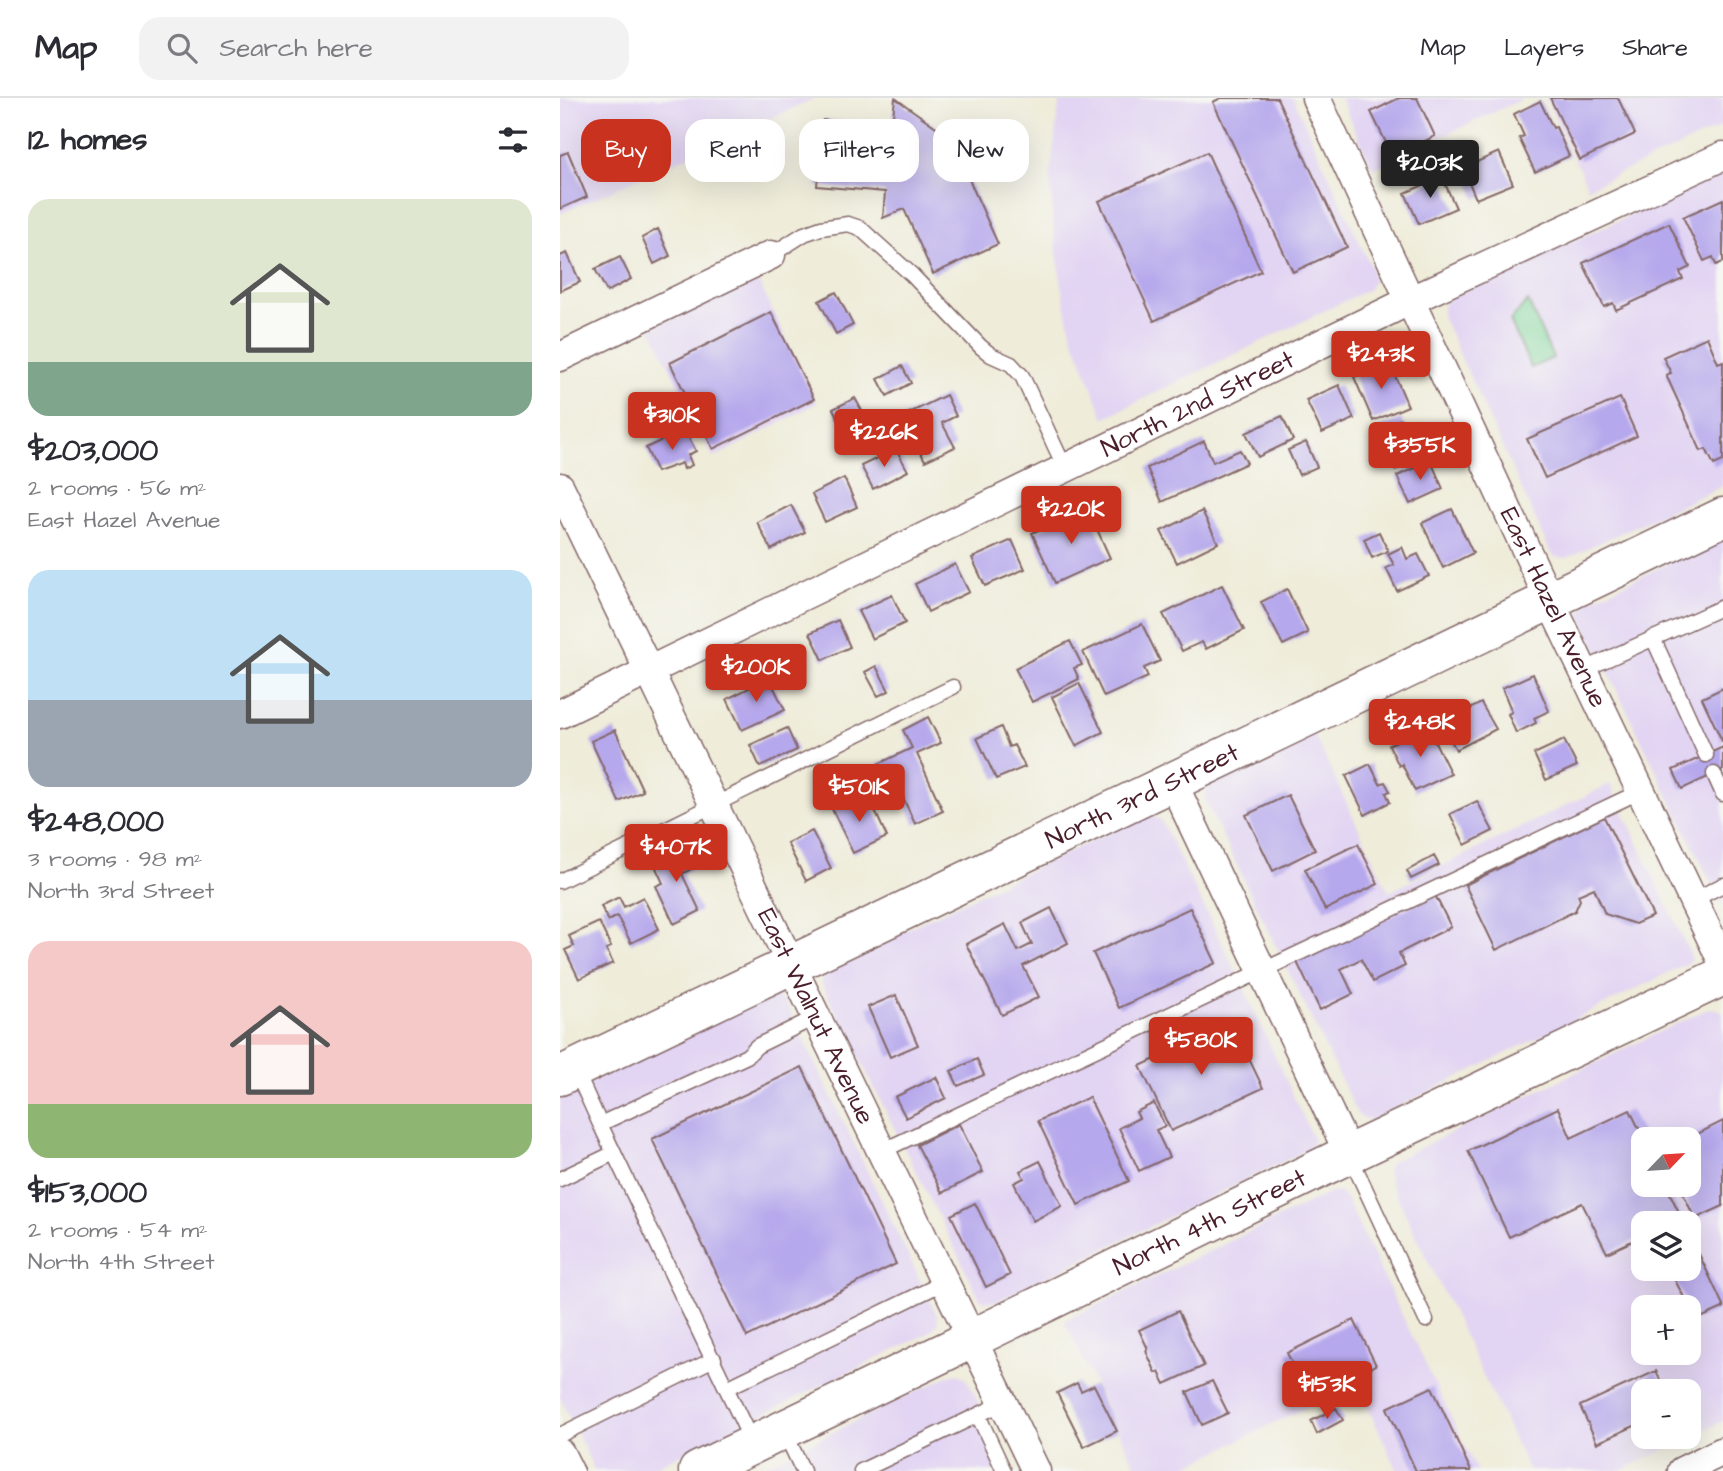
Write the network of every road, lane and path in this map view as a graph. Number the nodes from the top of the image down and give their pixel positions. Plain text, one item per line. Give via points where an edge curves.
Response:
1 (1316, 98) edge
2 (1723, 156) edge
3 (771, 255) joint
4 (1409, 300) junction
5 (560, 357) edge
6 (1065, 468) junction
7 (560, 487) edge
8 (1723, 516) edge
9 (1549, 599) junction
10 (1723, 607) edge
11 (1653, 638) junction
12 (1583, 670) junction
13 (649, 671) junction
14 (953, 687) dead end
15 (560, 714) edge
16 (1706, 755) dead end
17 (1714, 774) dead end
18 (1172, 781) junction
19 (1641, 791) junction
20 (1723, 793) edge
21 (714, 807) junction
22 (560, 881) edge
23 (1723, 885) edge
24 (1693, 900) junction
25 (1723, 963) edge
26 (790, 966) junction
27 (1261, 970) junction
28 (1723, 976) edge
29 (816, 1017) junction
30 (567, 1073) edge
31 (600, 1124) junction
32 (882, 1151) junction
33 (614, 1153) junction
34 (1349, 1154) junction
35 (560, 1179) edge
36 (946, 1282) junction
37 (1426, 1320) dead end
38 (973, 1339) junction
39 (714, 1359) junction
40 (727, 1388) junction
41 (1003, 1403) junction
42 (978, 1415) junction
43 (769, 1437) junction
44 (1723, 1451) edge
45 (562, 1456) edge
46 (698, 1471) edge
47 (803, 1471) edge
48 (861, 1471) edge
49 (1003, 1471) edge
50 (1036, 1471) edge
51 (1682, 1471) edge

1 - 4 street, East Hazel Avenue
2 - 4 street, North 2nd Street
3 - 5 street
3 - 6 lane via 804,234 828,226 848,224 866,232 981,347 1022,376
4 - 6 street, North 2nd Street
4 - 9 street, East Hazel Avenue
6 - 13 street, North 2nd Street
7 - 13 street, East Walnut Avenue
8 - 9 main road, North 3rd Street
9 - 12 street, East Hazel Avenue
9 - 18 main road, North 3rd Street
10 - 11 lane
11 - 12 lane
11 - 16 lane
12 - 19 street, East Hazel Avenue
13 - 15 street, North 2nd Street
13 - 21 street, East Walnut Avenue
14 - 21 lane
17 - 20 lane
18 - 26 main road, North 3rd Street
18 - 27 street
19 - 24 street, East Hazel Avenue
19 - 27 lane
21 - 22 lane
21 - 26 street, East Walnut Avenue
23 - 24 lane
24 - 25 street, East Hazel Avenue
26 - 29 street, East Walnut Avenue
26 - 30 main road, North 3rd Street
27 - 32 lane
27 - 34 street
28 - 34 main road, North 4th Street
29 - 31 lane via 757,1046 747,1056
29 - 32 street, East Walnut Avenue
30 - 31 lane
31 - 33 lane
32 - 36 street, East Walnut Avenue
33 - 35 lane
33 - 39 lane
34 - 37 lane
34 - 38 main road, North 4th Street
36 - 38 street, East Walnut Avenue
36 - 40 lane
38 - 41 street, East Walnut Avenue
38 - 43 main road, North 4th Street
39 - 40 lane
39 - 45 lane
40 - 43 lane
41 - 42 lane
41 - 50 street, East Walnut Avenue
42 - 48 lane
42 - 49 lane
43 - 46 main road, North 4th Street
43 - 47 lane
44 - 51 street

